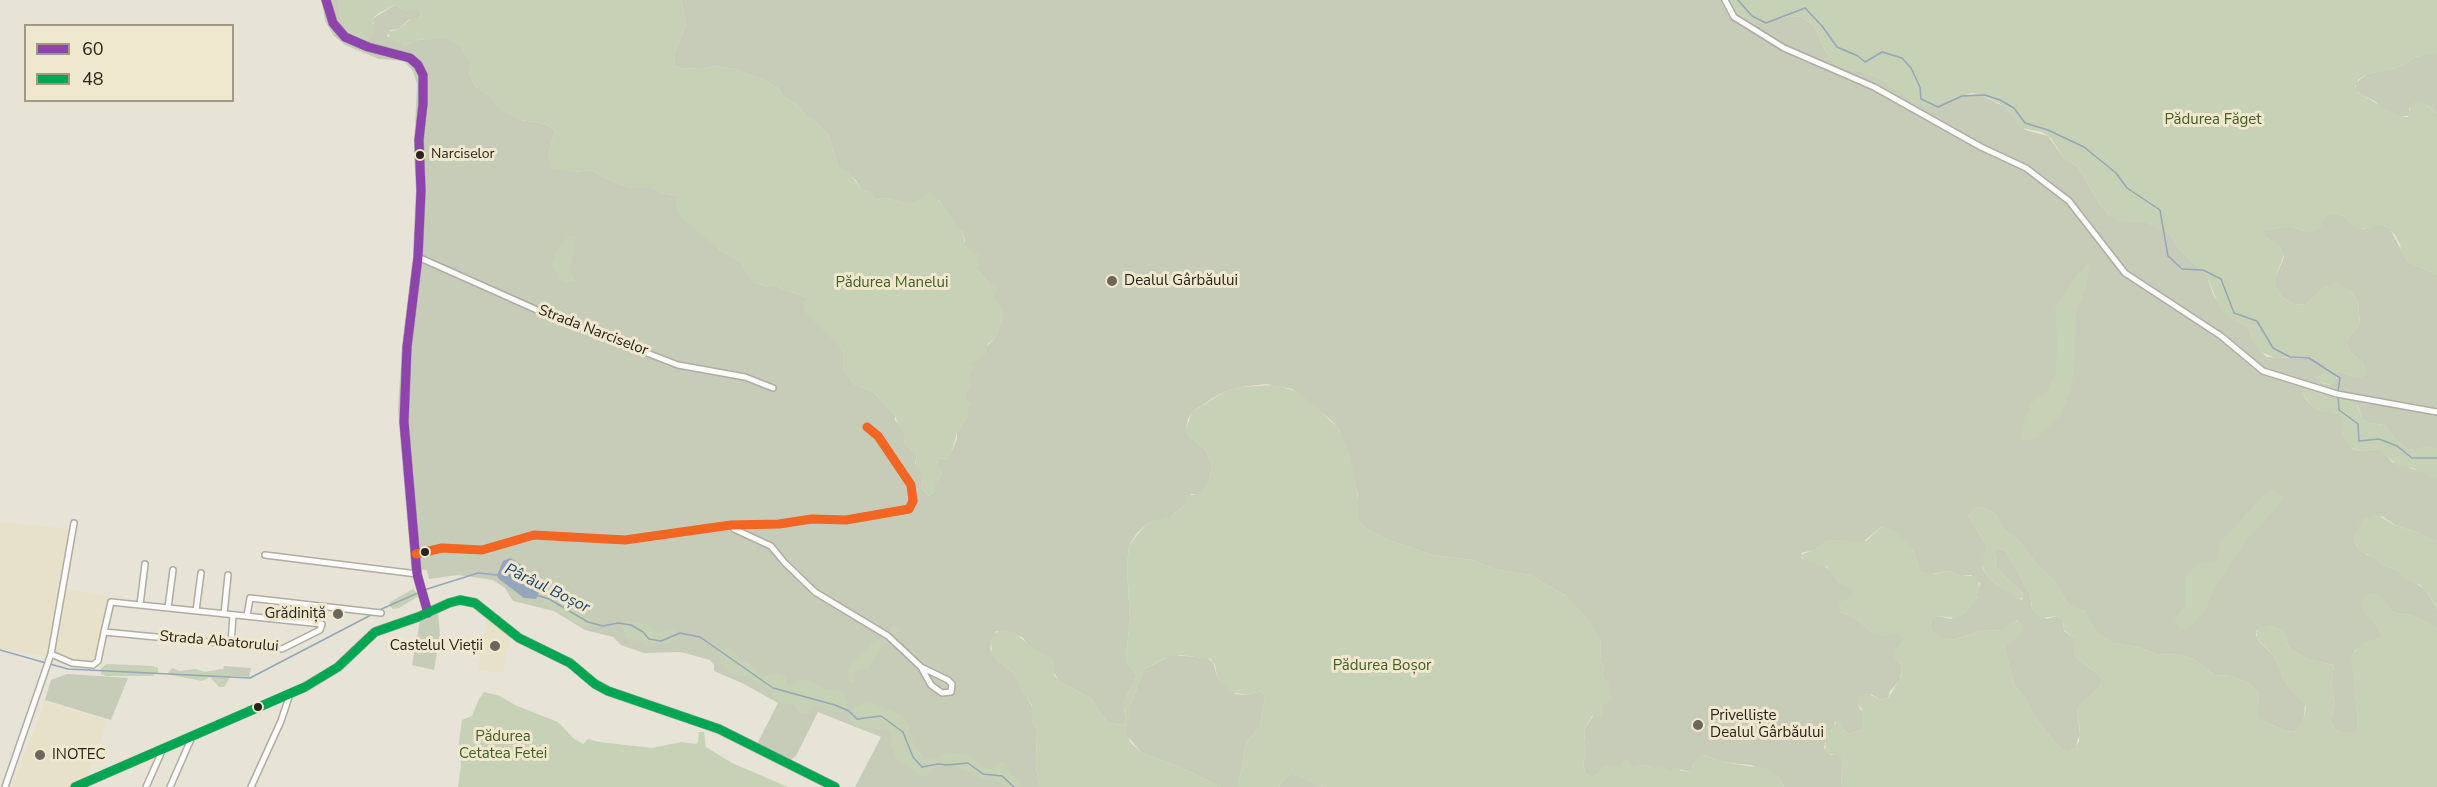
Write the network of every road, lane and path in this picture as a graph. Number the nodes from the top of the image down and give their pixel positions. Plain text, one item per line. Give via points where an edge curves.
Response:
1 (326, 0) edge
2 (1725, 0) edge
3 (418, 257) junction
4 (773, 388) dead end
5 (2437, 412) edge
6 (867, 427) dead end
7 (74, 523) dead end
8 (731, 525) junction
9 (416, 554) junction
10 (265, 555) dead end
11 (145, 564) dead end
12 (173, 570) dead end
13 (201, 573) dead end
14 (417, 574) junction
15 (228, 575) dead end
16 (140, 605) junction
17 (168, 608) junction
18 (196, 611) junction
19 (425, 611) junction
20 (381, 613) dead end
21 (224, 614) junction
22 (233, 615) junction
23 (247, 616) junction
24 (104, 632) junction
25 (231, 644) junction
26 (50, 657) junction
27 (921, 667) junction
28 (290, 694) junction
29 (192, 737) junction
30 (162, 751) junction
31 (5, 787) edge
32 (75, 787) edge
33 (146, 787) edge
34 (170, 787) edge
35 (251, 787) edge
36 (835, 787) edge

1 - 3 main road via 333,22 345,37 368,48 411,58 422,70
2 - 5 street via 1734,17 1784,48 1874,87 2026,168 2068,201 2125,273 2221,336 2263,371 2338,394
3 - 4 street, Strada Narciselor via 546,314 678,365 745,377
3 - 9 main road via 407,347 404,422
6 - 8 street via 878,436 911,485 913,501 909,509 846,520
7 - 26 street
8 - 9 street via 625,540 534,534 482,550 442,548
8 - 27 street via 771,546 815,592 888,636
9 - 14 main road
10 - 14 street
11 - 16 street
12 - 17 street
13 - 18 street
14 - 19 main road
15 - 21 street
16 - 17 street, Strada Abatorului
16 - 24 street, Strada Abatorului via 111,602
17 - 18 street, Strada Abatorului
18 - 21 street, Strada Abatorului
19 - 28 main road via 375,632 330,673
19 - 36 main road via 471,601 519,638 570,663 608,691 719,729
20 - 23 street, Strada Abatorului via 250,598
21 - 22 street, Strada Abatorului
22 - 23 street, Strada Abatorului
22 - 25 street
23 - 25 street, Strada Abatorului via 322,624 320,630 282,649
24 - 25 street, Strada Abatorului
24 - 26 street, Strada Abatorului via 98,661 93,665
26 - 31 street
27 - 27 street via 948,680 951,692 942,693 931,685
28 - 29 main road
28 - 35 street
29 - 30 main road
29 - 34 street
30 - 32 main road
30 - 33 street

